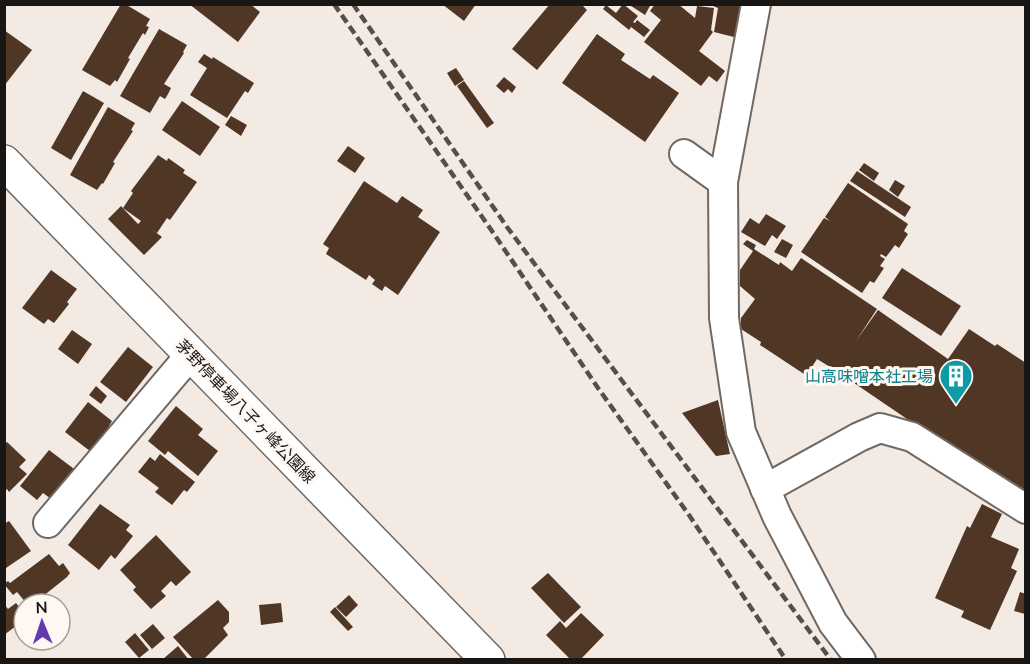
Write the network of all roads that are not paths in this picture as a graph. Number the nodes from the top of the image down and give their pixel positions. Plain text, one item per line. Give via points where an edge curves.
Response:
1 (756, 4) edge
2 (684, 154) dead end
3 (7, 169) edge
4 (723, 182) junction
5 (191, 354) junction
6 (765, 489) junction
7 (1026, 509) edge
8 (48, 523) dead end
9 (488, 660) edge
10 (861, 660) edge

1 - 4 street
2 - 4 street
3 - 5 main road, 茅野停車場八子ヶ峰公園線
4 - 6 street via 724,318 741,432
5 - 8 street
5 - 9 main road, 茅野停車場八子ヶ峰公園線
6 - 7 street via 880,428 912,437
6 - 10 street via 833,623

